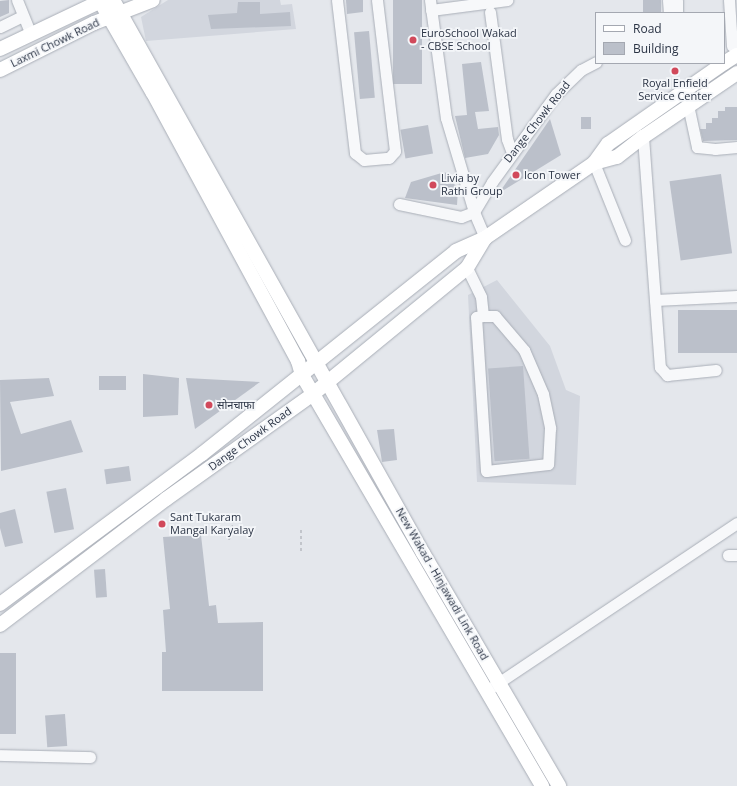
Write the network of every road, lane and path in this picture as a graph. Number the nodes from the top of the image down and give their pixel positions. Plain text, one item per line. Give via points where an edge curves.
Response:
1 (17, 0) edge
2 (337, 0) edge
3 (377, 0) edge
4 (507, 0) edge
5 (668, 0) edge
6 (677, 0) edge
7 (729, 0) edge
8 (145, 2) edge
9 (430, 5) edge
10 (109, 6) edge
11 (490, 12) dead end
12 (669, 12) edge
13 (677, 12) edge
14 (23, 16) junction
15 (0, 27) edge
16 (31, 34) junction
17 (733, 48) edge
18 (0, 49) edge
19 (725, 61) edge
20 (595, 63) edge
21 (723, 64) edge
22 (0, 70) edge
23 (737, 73) edge
24 (688, 105) junction
25 (643, 137) junction
26 (737, 147) edge
27 (512, 153) junction
28 (594, 163) junction
29 (399, 204) dead end
30 (474, 212) junction
31 (485, 238) junction
32 (625, 240) dead end
33 (467, 268) junction
34 (737, 296) edge
35 (655, 300) junction
36 (483, 316) junction
37 (317, 364) junction
38 (716, 370) dead end
39 (302, 375) junction
40 (327, 382) junction
41 (313, 394) junction
42 (234, 520) dead end
43 (737, 523) edge
44 (301, 530) dead end
45 (229, 540) dead end
46 (423, 553) junction
47 (301, 554) dead end
48 (410, 560) junction
49 (49, 568) junction
50 (60, 580) junction
51 (0, 604) edge
52 (0, 625) edge
53 (499, 683) junction
54 (486, 691) junction
55 (0, 755) edge
56 (90, 757) dead end
57 (542, 786) edge
58 (559, 786) edge

1 - 14 street
2 - 3 street via 355,153 364,160 389,158 395,151
4 - 9 street
5 - 12 street
6 - 13 street
7 - 17 street
8 - 10 main road
9 - 30 street via 446,118
10 - 16 main road, Laxmi Chowk Road
10 - 22 main road, Laxmi Chowk Road
10 - 37 main road, New Wakad - Hinjawadi Link Road
10 - 39 main road, New Wakad - Hinjawadi Link Road via 290,347
11 - 27 street via 507,138
14 - 15 street
14 - 16 street
16 - 18 main road, Laxmi Chowk Road
17 - 19 main road, Dange Chowk Road
20 - 27 street, Dange Chowk Road via 568,81
21 - 28 main road, Dange Chowk Road via 608,144
23 - 24 main road, Dange Chowk Road
24 - 25 main road, Dange Chowk Road
24 - 26 street via 697,147 715,150
25 - 28 main road, Dange Chowk Road via 617,157
25 - 35 street
27 - 30 street, Dange Chowk Road
28 - 31 main road, Dange Chowk Road
28 - 32 street
29 - 30 street via 461,217
30 - 31 street
31 - 33 main road, Dange Chowk Road
31 - 37 main road, Dange Chowk Road via 456,250
33 - 36 street via 481,297
33 - 40 main road, Dange Chowk Road
34 - 35 street
35 - 38 street via 660,367 663,373
36 - 36 street via 495,316 524,350 543,394 550,428 548,464 486,471 476,317
37 - 39 main road, Dange Chowk Road
37 - 40 main road, New Wakad - Hinjawadi Link Road
39 - 41 main road, New Wakad - Hinjawadi Link Road
39 - 49 main road, Dange Chowk Road via 202,454
40 - 41 main road, Dange Chowk Road
40 - 46 main road, New Wakad - Hinjawadi Link Road
41 - 48 main road, New Wakad - Hinjawadi Link Road
41 - 50 main road, Dange Chowk Road via 166,499
42 - 45 path
43 - 53 street
44 - 47 path
46 - 48 main road
46 - 53 main road, New Wakad - Hinjawadi Link Road
48 - 54 main road, New Wakad - Hinjawadi Link Road
49 - 50 main road
49 - 51 main road, Dange Chowk Road
50 - 52 main road, Dange Chowk Road
53 - 54 street
53 - 58 main road, New Wakad - Hinjawadi Link Road
54 - 57 main road, New Wakad - Hinjawadi Link Road
55 - 56 street

